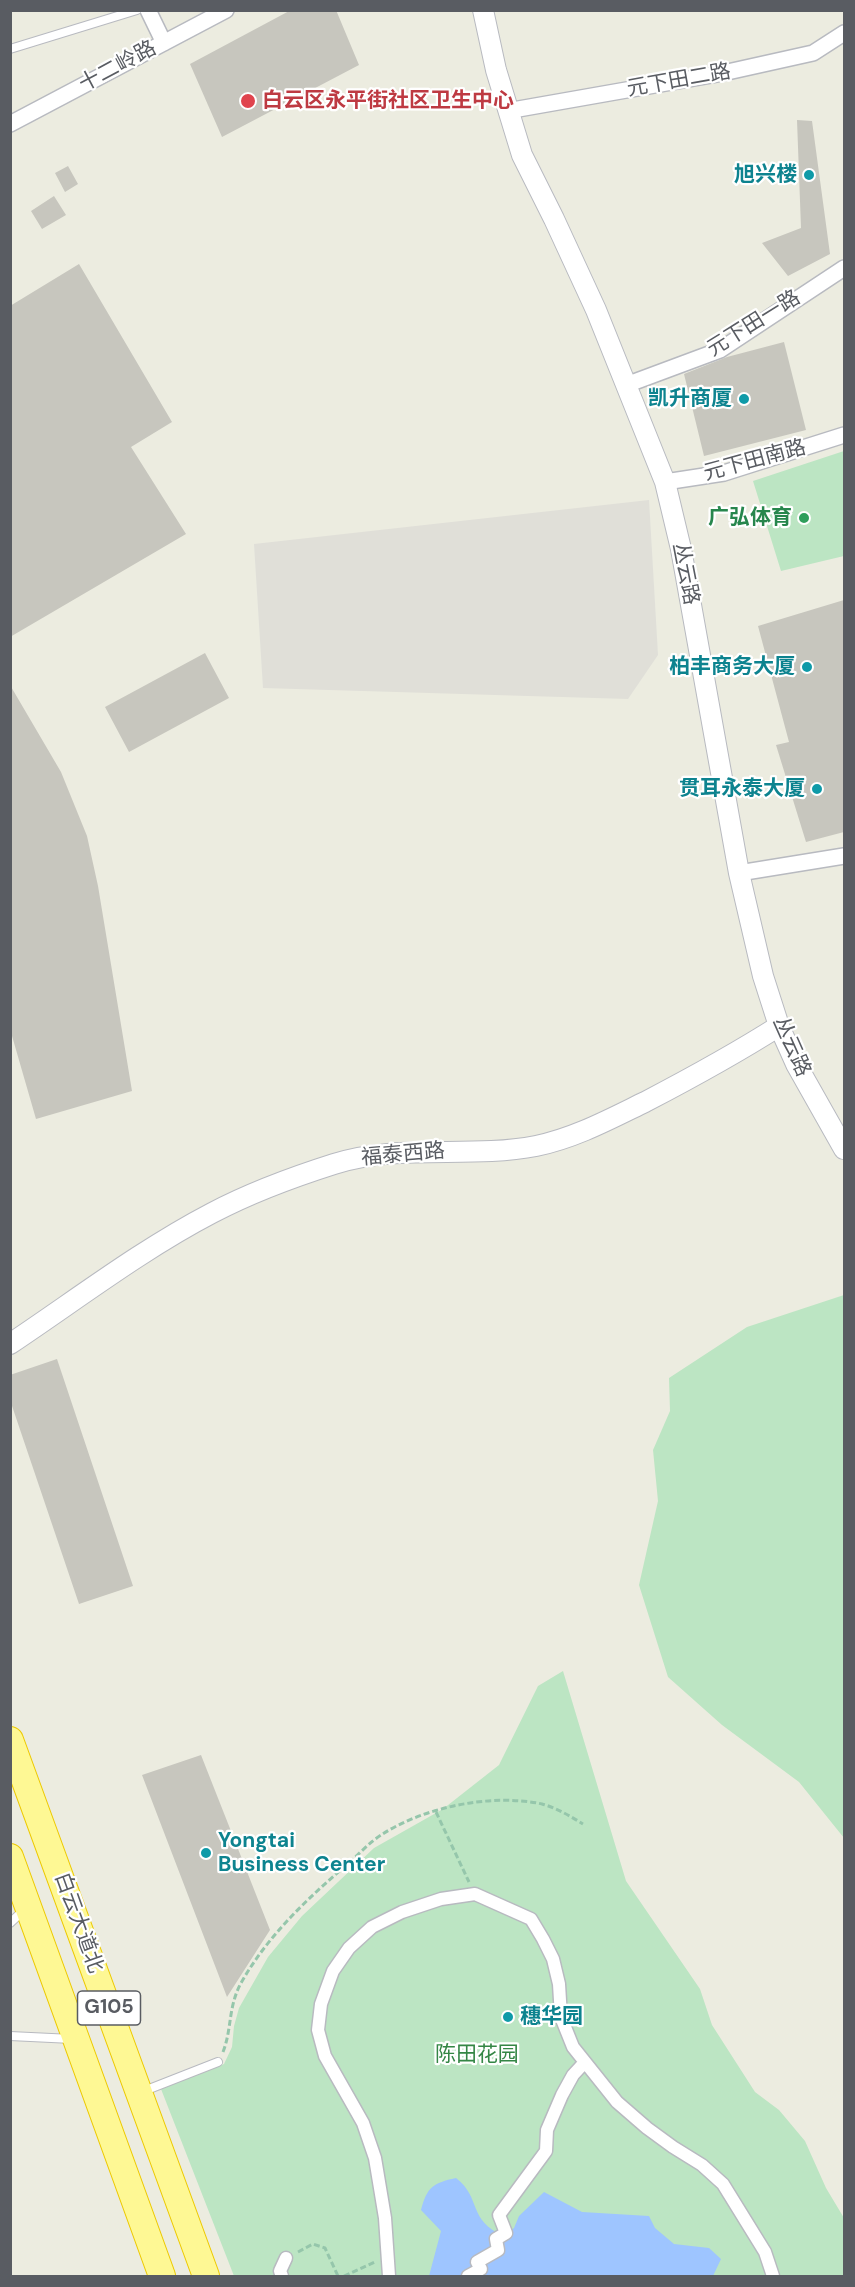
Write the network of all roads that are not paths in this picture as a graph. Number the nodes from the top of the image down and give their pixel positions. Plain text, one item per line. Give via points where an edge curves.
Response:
1 (137, 10) edge
2 (147, 10) edge
3 (226, 10) edge
4 (483, 10) edge
5 (844, 33) edge
6 (164, 43) junction
7 (10, 49) edge
8 (507, 111) junction
9 (10, 124) edge
10 (844, 268) edge
11 (626, 385) junction
12 (844, 435) edge
13 (665, 482) junction
14 (844, 856) edge
15 (739, 873) junction
16 (779, 1026) junction
17 (844, 1149) edge
18 (10, 1344) edge
19 (10, 1740) edge
20 (10, 1857) edge
21 (19, 1914) edge
22 (10, 2036) edge
23 (77, 2040) junction
24 (218, 2062) road end
25 (585, 2062) junction
26 (139, 2092) junction
27 (286, 2258) road end
28 (162, 2277) edge
29 (206, 2277) edge
30 (282, 2277) edge
31 (389, 2277) edge
32 (468, 2277) edge
33 (773, 2277) edge

1 - 7 lane
2 - 6 street
3 - 6 street, 十二岭路
4 - 8 street, 丛云路
5 - 8 street, 元下田二路 via 813,53 723,74
6 - 9 street, 十二岭路
8 - 11 street, 丛云路 via 522,155 596,310
10 - 11 street, 元下田一路 via 720,350
11 - 13 street, 丛云路
12 - 13 street, 元下田南路 via 724,473
13 - 15 street, 丛云路 via 681,549
14 - 15 street
15 - 16 street, 丛云路 via 762,976
16 - 17 street, 丛云路
16 - 18 street, 福泰西路 via 710,1069 566,1138 490,1151 398,1151 368,1155 272,1187 182,1230
19 - 26 highway, 白云大道北 / G105
20 - 21 highway, 白云大道北 / G105
21 - 23 highway, 白云大道北 / G105
22 - 23 lane
23 - 28 highway, 白云大道北 / G105
24 - 26 lane
25 - 31 street via 573,2047 561,2017 553,1959 531,1919 475,1894 441,1899 372,1927 349,1948 333,1971 321,2004 318,2030 325,2056 363,2123 375,2158
25 - 32 street via 562,2095 548,2130 546,2151 499,2215 506,2233 496,2239 498,2250 477,2262 481,2269
25 - 33 street via 616,2102 723,2184 765,2252
26 - 29 highway, 白云大道北 / G105
27 - 30 street via 280,2271

